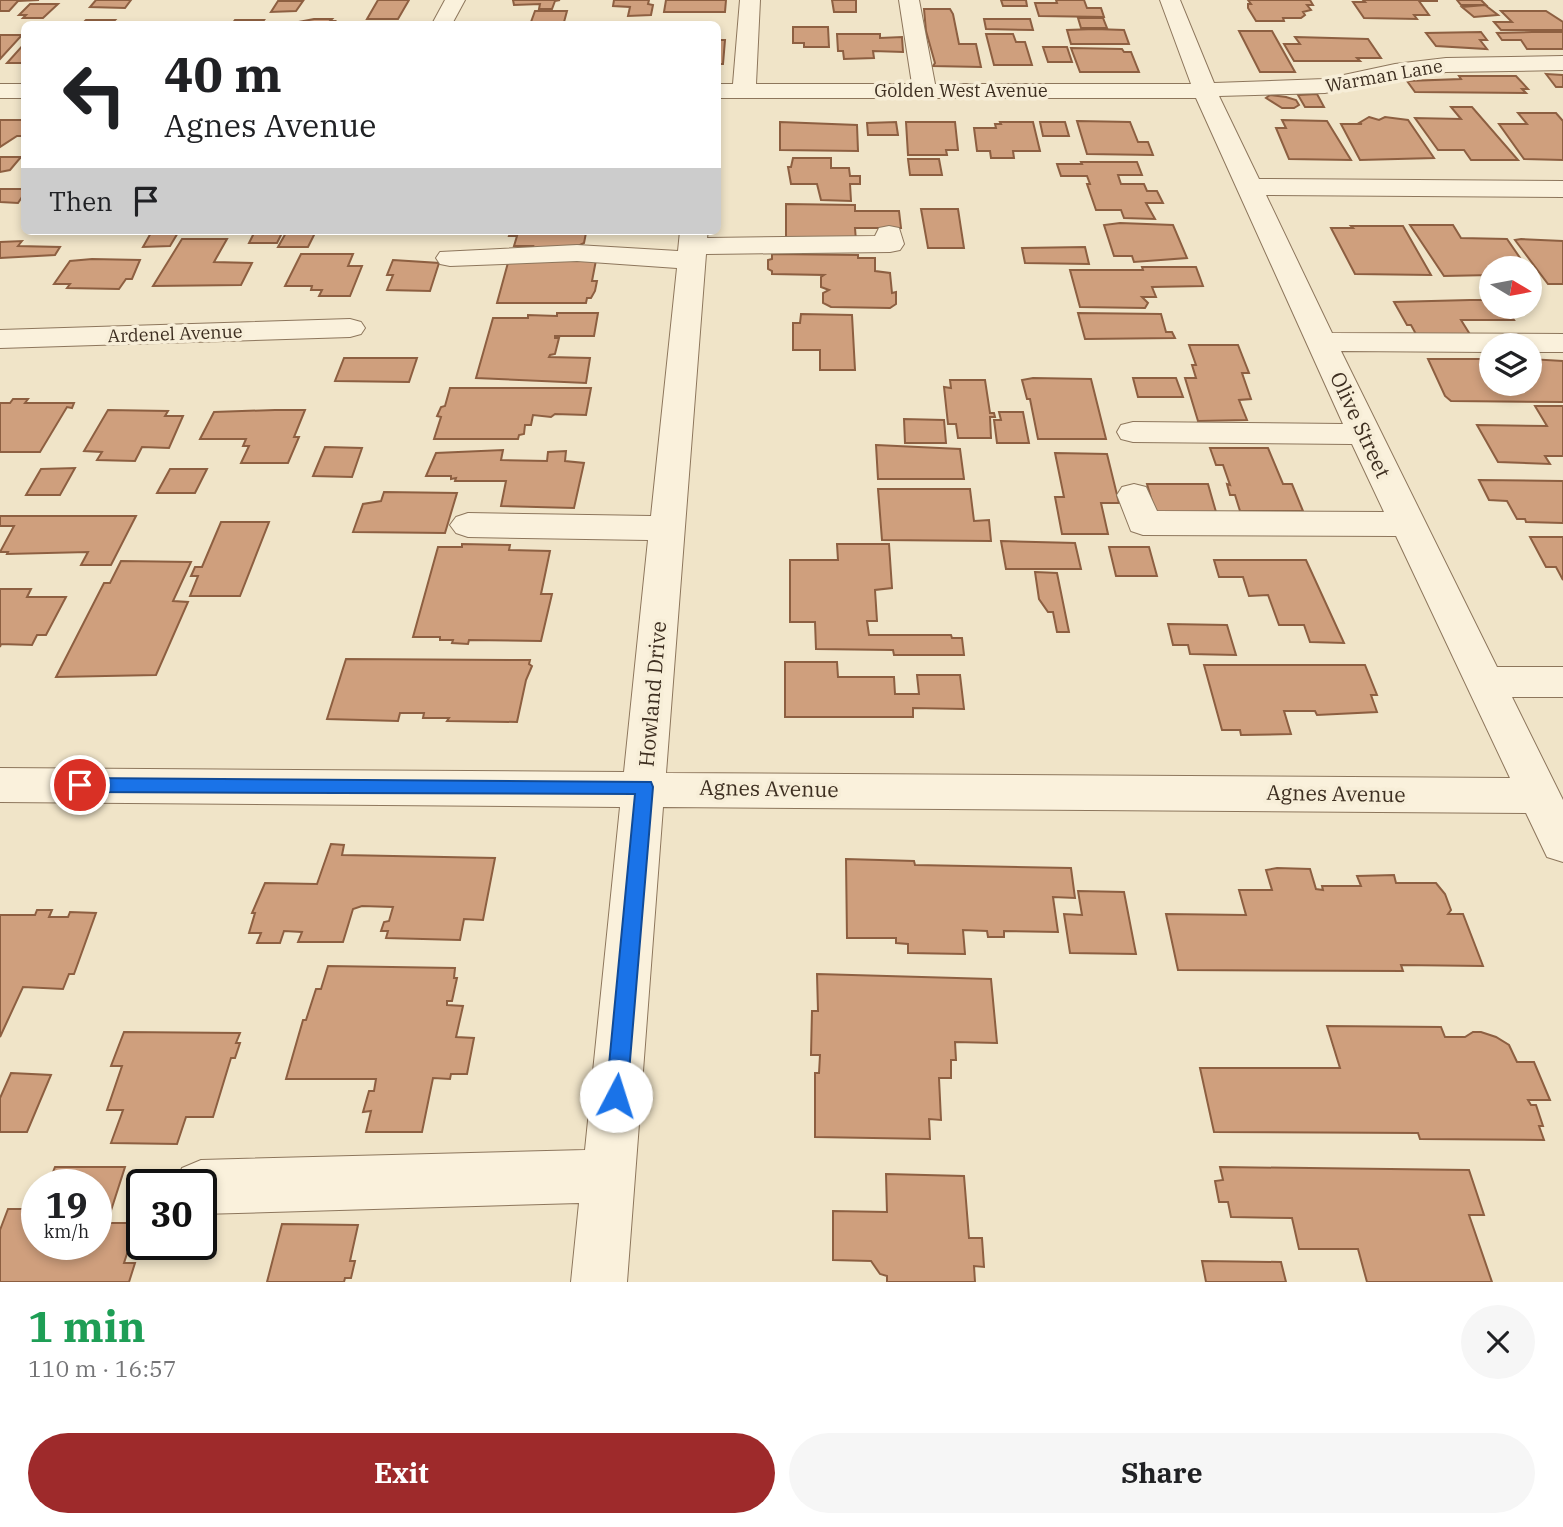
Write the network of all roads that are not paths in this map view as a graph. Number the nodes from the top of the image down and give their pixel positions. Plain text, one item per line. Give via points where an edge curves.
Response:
1 (454, 0) edge
2 (750, 0) edge
3 (909, 0) edge
4 (1170, 0) edge
5 (444, 21) edge
6 (1563, 63) edge
7 (0, 91) edge
8 (721, 91) edge
9 (744, 91) junction
10 (925, 91) junction
11 (1205, 91) junction
12 (21, 92) edge
13 (1249, 187) junction
14 (1563, 189) edge
15 (889, 234) dead end
16 (693, 246) edge
17 (450, 258) dead end
18 (350, 328) dead end
19 (0, 340) edge
20 (1321, 342) junction
21 (1563, 343) edge
22 (1133, 432) dead end
23 (1364, 434) junction
24 (1134, 495) dead end
25 (1407, 524) junction
26 (468, 525) dead end
27 (667, 528) junction
28 (1486, 682) junction
29 (1563, 682) edge
30 (0, 785) edge
31 (644, 787) junction
32 (1539, 796) junction
33 (1563, 845) edge
34 (609, 1176) junction
35 (217, 1187) edge
36 (600, 1282) edge

1 - 5 street
2 - 9 street
3 - 10 street
4 - 11 street, Olive Street
6 - 11 street, Warman Lane via 1464,63 1312,88
7 - 12 street
8 - 9 street, Golden West Avenue
9 - 10 street, Golden West Avenue
10 - 11 street, Golden West Avenue
11 - 13 street, Olive Street
13 - 14 street
13 - 20 street, Olive Street
15 - 16 street via 890,244
16 - 17 street
16 - 27 street, Howland Drive
18 - 19 street, Ardenel Avenue
20 - 21 street
20 - 23 street, Olive Street
22 - 23 street
23 - 25 street, Olive Street
24 - 25 street via 1143,523
25 - 28 street, Olive Street
26 - 27 street
27 - 31 street, Howland Drive
28 - 29 street
28 - 32 street, Olive Street
30 - 31 street, Agnes Avenue
31 - 32 street, Agnes Avenue
31 - 34 street, Howland Drive
32 - 33 street, Olive Street
34 - 35 street
34 - 36 street, Howland Drive

